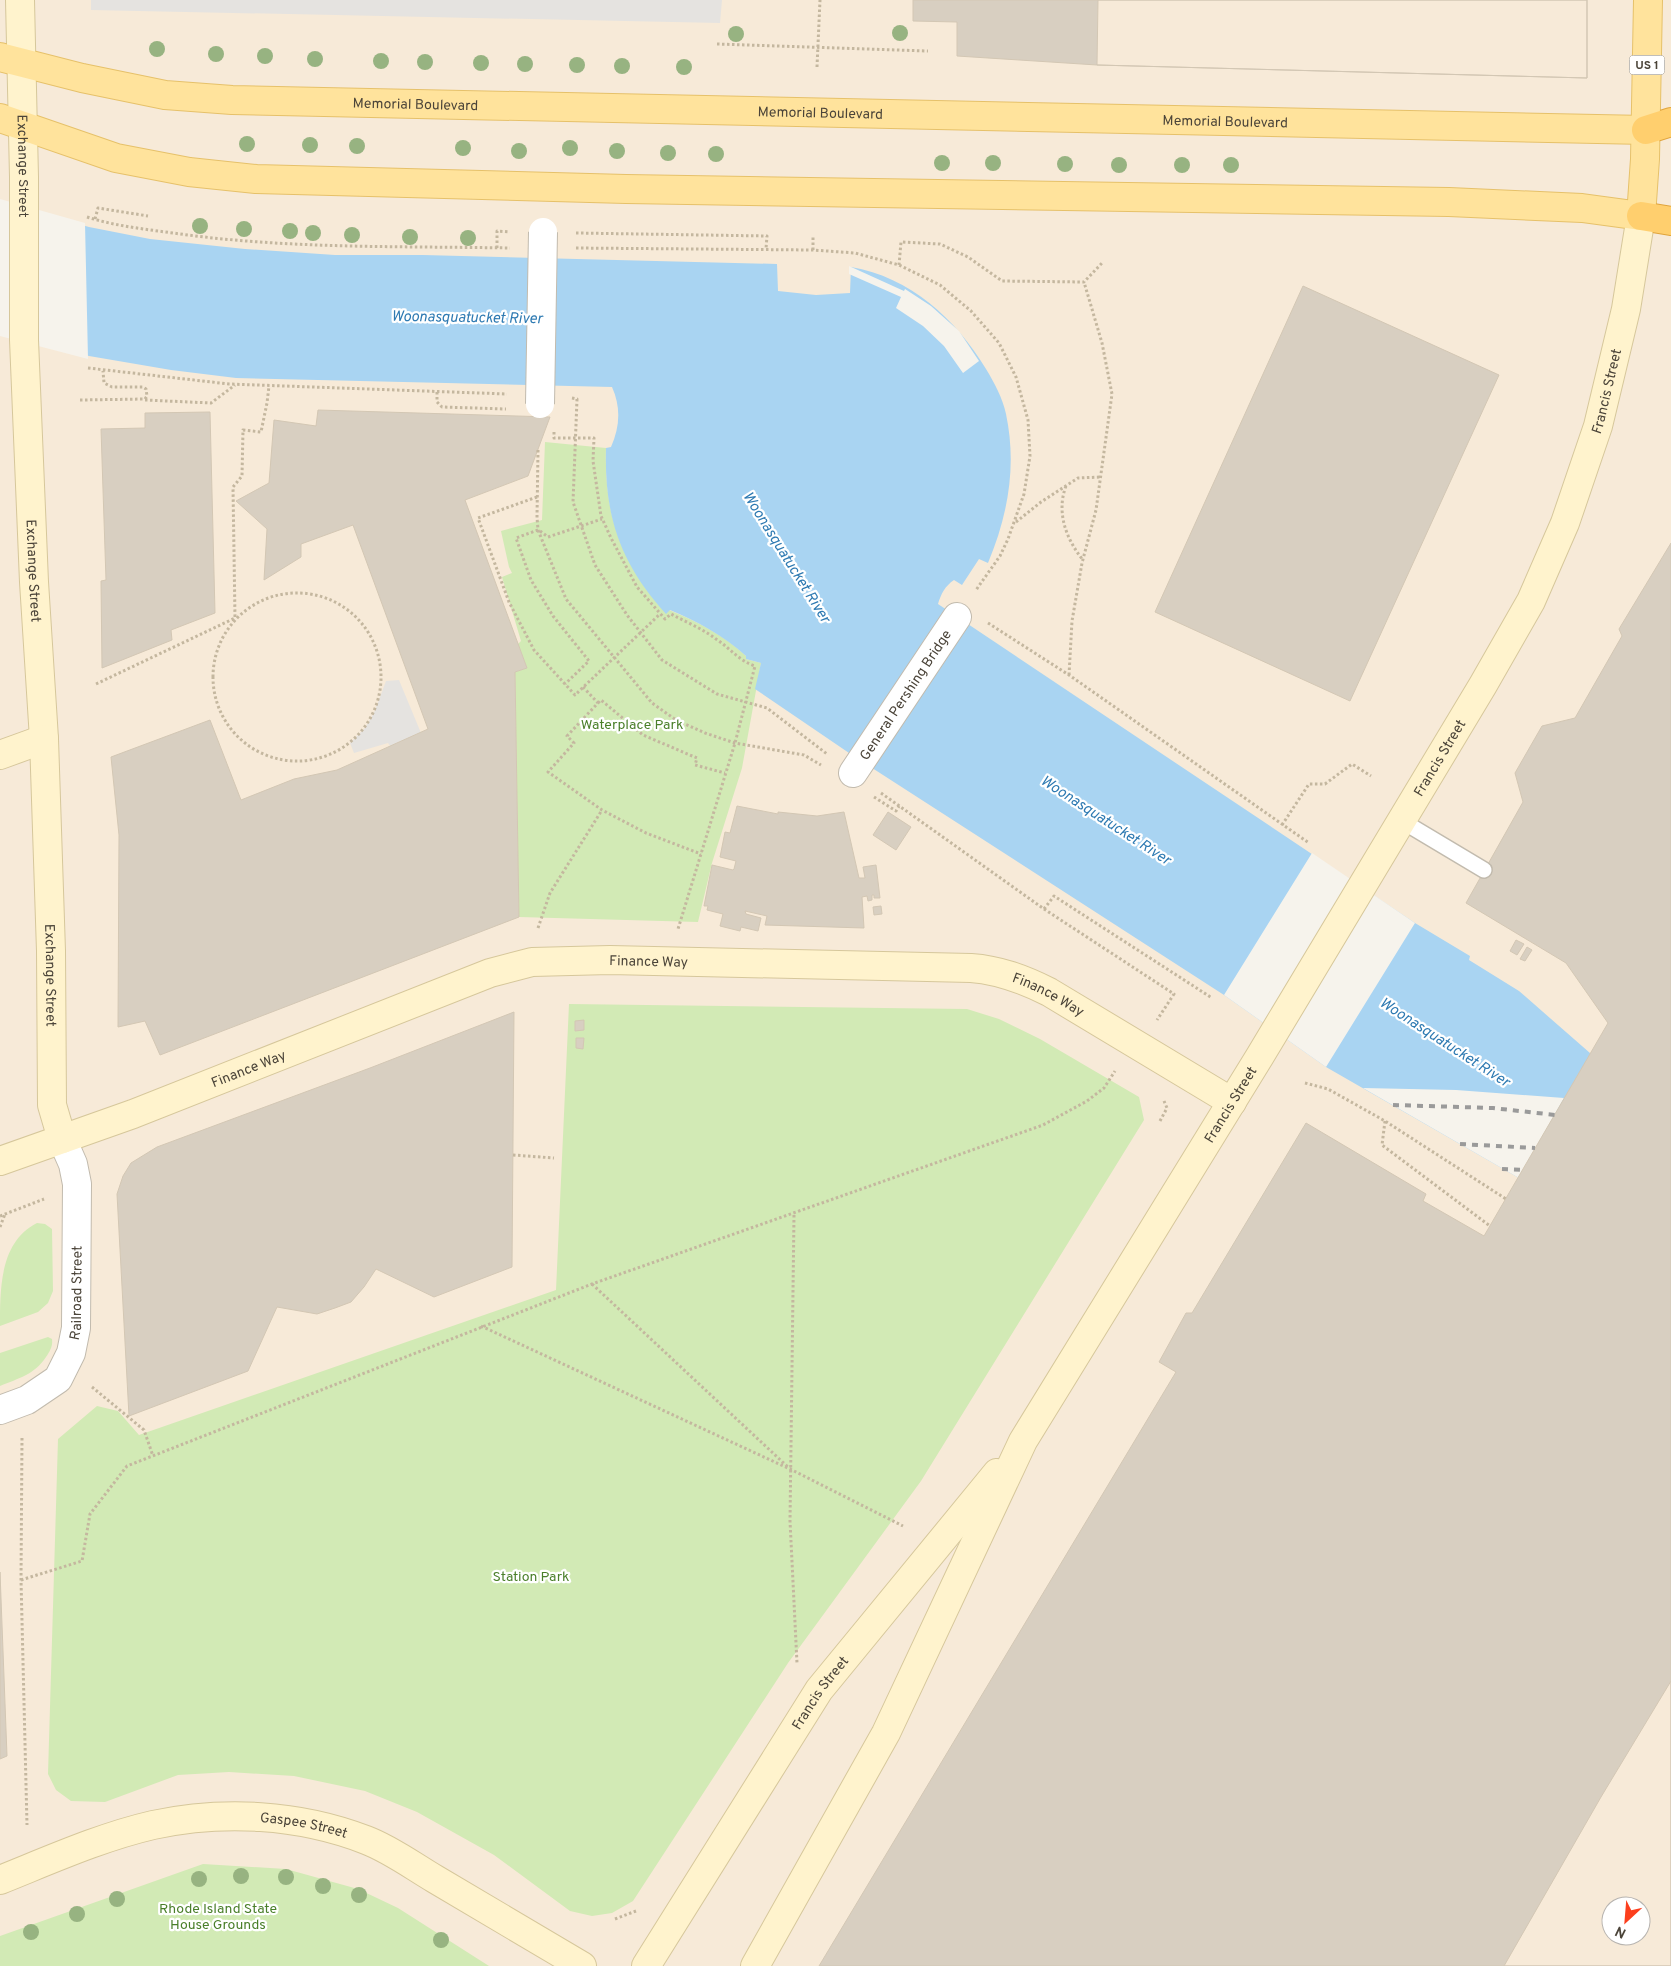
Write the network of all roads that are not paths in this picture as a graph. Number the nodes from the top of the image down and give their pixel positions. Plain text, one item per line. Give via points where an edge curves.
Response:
1 (20, 0) edge
2 (1648, 0) edge
3 (10, 60) edge
4 (11, 122) edge
5 (1663, 129) edge
6 (1641, 216) junction
7 (1671, 221) edge
8 (543, 232) road end
9 (540, 404) dead end
10 (961, 612) road end
11 (44, 739) junction
12 (0, 755) edge
13 (853, 773) road end
14 (1402, 821) junction
15 (1484, 870) dead end
16 (1232, 1102) junction
17 (62, 1139) junction
18 (0, 1161) edge
19 (0, 1410) edge
20 (1023, 1441) junction
21 (0, 1880) edge
22 (582, 1966) edge
23 (646, 1966) edge
24 (755, 1966) edge

1 - 3 main road, Exchange Street
2 - 5 main road, Francis Street / US 1
3 - 4 main road, Exchange Street
3 - 5 main road, Memorial Boulevard via 165,95 232,100
4 - 6 main road via 124,160 189,172 264,179 626,189 1449,202 1582,208
4 - 11 main road, Exchange Street via 23,200 24,340
5 - 6 main road, Francis Street / US 1
6 - 7 highway
6 - 14 main road, Francis Street / US 1 via 1626,309 1598,426 1566,524 1522,618
8 - 9 street, bridge
10 - 13 street, General Pershing Bridge
11 - 12 main road
11 - 17 main road, Exchange Street via 52,1106
14 - 15 lane
14 - 16 main road, Francis Street / US 1
16 - 17 main road, Finance Way via 1049,992 995,971 560,960 532,962 490,973
16 - 20 main road, Francis Street / US 1
17 - 18 main road, Finance Way
17 - 19 street, Railroad Street via 73,1164 77,1184 76,1328 71,1353 58,1380 27,1400
20 - 23 main road, Francis Street / US 1 via 819,1690
20 - 24 main road, Francis Street / US 1 via 886,1733
21 - 22 main road, Gaspee Street via 155,1825 209,1817 285,1820 330,1828 376,1844

